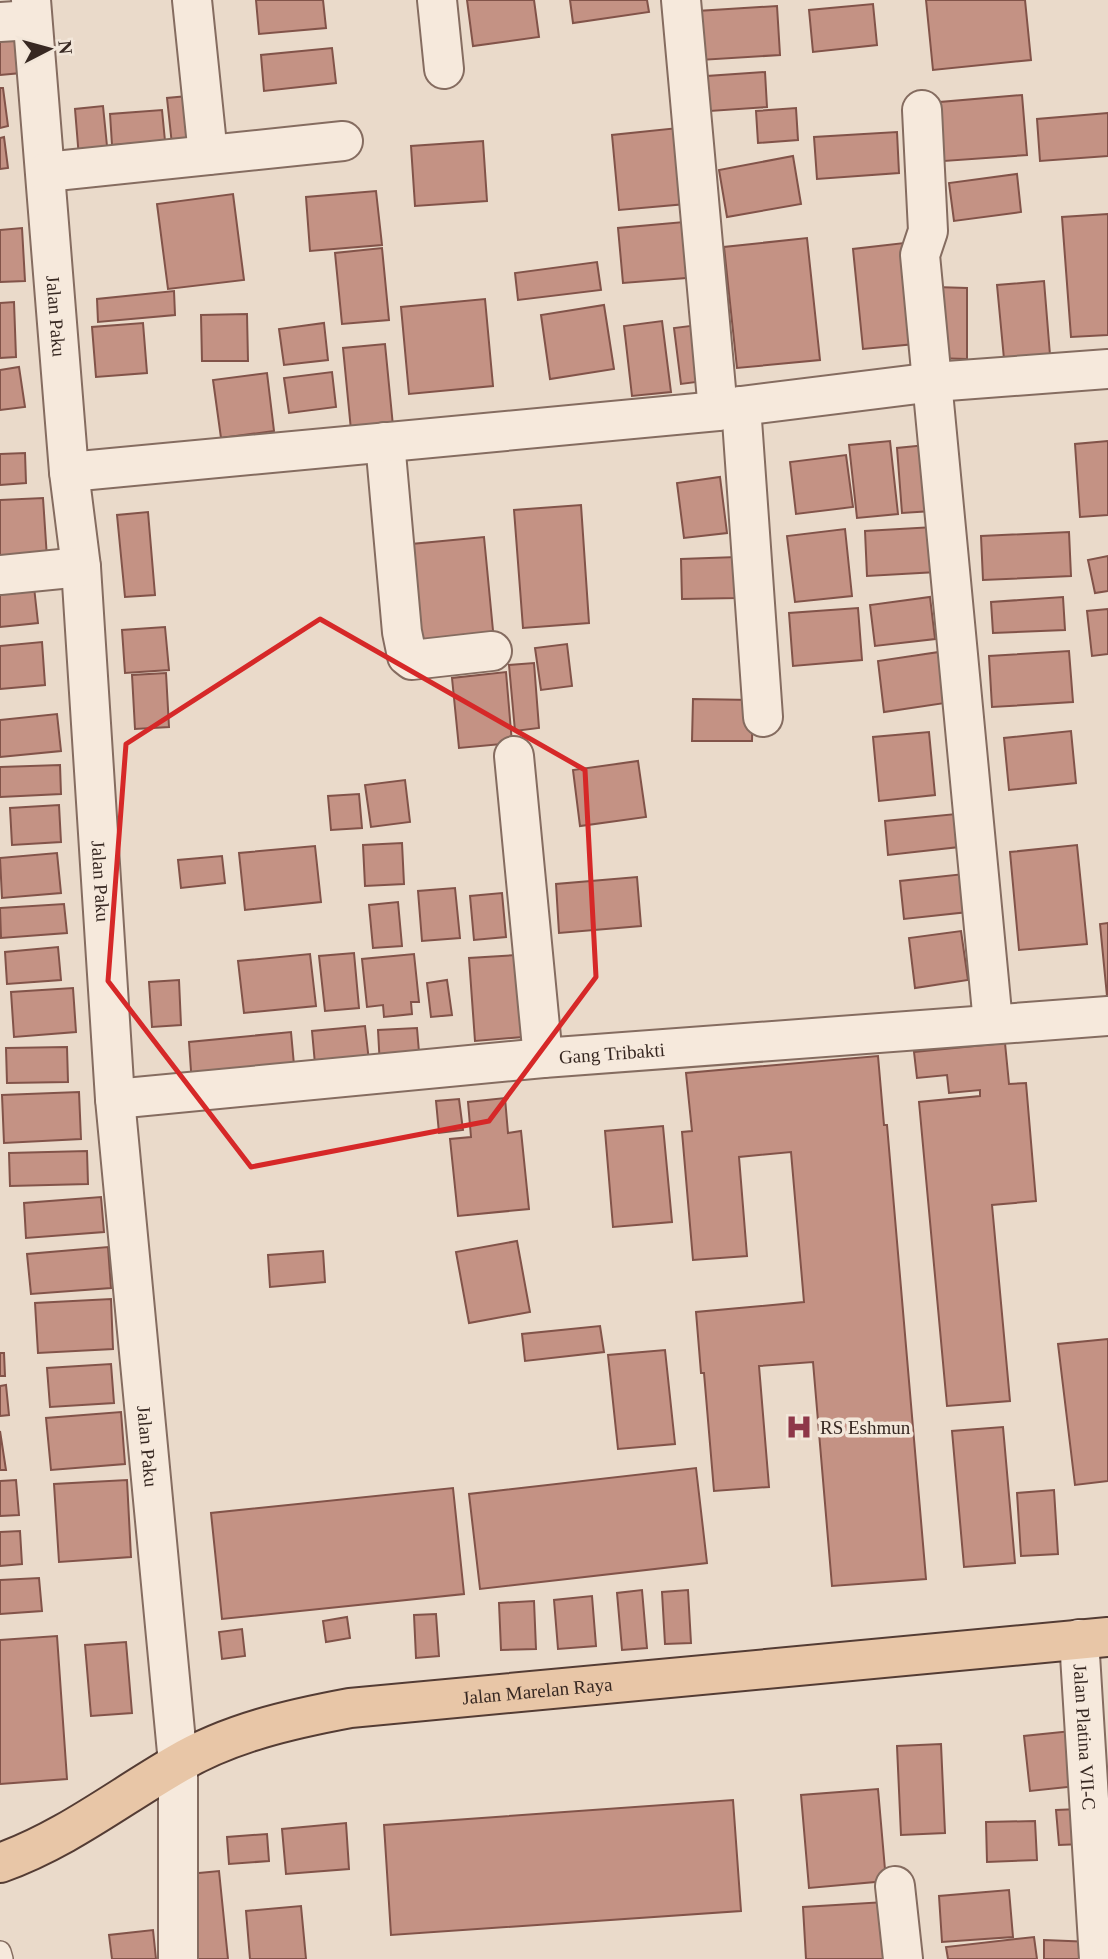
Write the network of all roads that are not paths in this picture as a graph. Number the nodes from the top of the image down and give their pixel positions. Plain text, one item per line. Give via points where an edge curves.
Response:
1 (192, 0) edge
2 (437, 0) edge
3 (681, 0) edge
4 (21, 14) edge
5 (444, 69) dead end
6 (922, 110) dead end
7 (343, 141) dead end
8 (208, 155) junction
9 (46, 172) junction
10 (1108, 369) edge
11 (933, 382) junction
12 (729, 408) junction
13 (385, 442) junction
14 (69, 472) junction
15 (81, 567) junction
16 (0, 575) edge
17 (492, 651) dead end
18 (763, 716) dead end
19 (514, 756) dead end
20 (1108, 1016) edge
21 (993, 1023) junction
22 (543, 1058) junction
23 (115, 1099) junction
24 (1093, 1638) edge
25 (178, 1763) junction
26 (0, 1863) edge
27 (895, 1886) dead end
28 (0, 1952) edge
29 (2, 1959) edge
30 (178, 1959) edge
31 (903, 1959) edge
32 (1100, 1959) edge

1 - 8 street
2 - 5 street
3 - 12 street
4 - 9 street, Jalan Paku
6 - 11 street via 928,225 920,255
7 - 8 street
8 - 9 street
9 - 14 street, Jalan Paku
10 - 11 street
11 - 12 street
11 - 21 street
12 - 13 street
12 - 18 street
13 - 14 street
13 - 17 street via 407,656 412,660
14 - 15 street, Jalan Paku
15 - 16 street
15 - 23 street, Jalan Paku
19 - 22 street
20 - 21 street, Gang Tribakti
21 - 22 street, Gang Tribakti
22 - 23 street, Gang Tribakti
23 - 25 street, Jalan Paku
24 - 25 main road, Jalan Marelan Raya via 350,1708 283,1722
24 - 32 street, Jalan Platina VII-C
25 - 26 main road, Jalan Marelan Raya via 80,1825
25 - 30 street, Jalan Paku
27 - 31 street
28 - 29 lane

